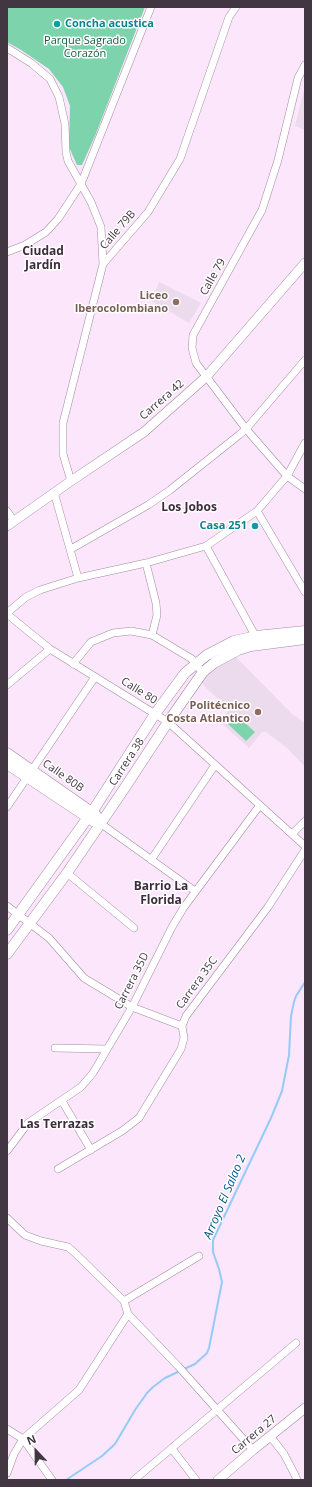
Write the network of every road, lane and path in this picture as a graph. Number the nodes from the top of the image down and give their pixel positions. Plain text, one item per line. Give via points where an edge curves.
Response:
1 (151, 7) edge
2 (236, 7) edge
3 (7, 48) edge
4 (305, 65) edge
5 (81, 184) junction
6 (7, 252) edge
7 (305, 262) edge
8 (103, 264) junction
9 (305, 360) edge
10 (206, 377) junction
11 (246, 429) junction
12 (305, 443) edge
13 (287, 476) junction
14 (71, 481) junction
15 (305, 489) edge
16 (54, 492) junction
17 (7, 511) edge
18 (258, 511) junction
19 (10, 524) edge
20 (206, 546) junction
21 (71, 549) junction
22 (146, 563) junction
23 (78, 578) junction
24 (305, 592) edge
25 (7, 613) edge
26 (305, 631) edge
27 (152, 635) junction
28 (305, 639) edge
29 (258, 640) junction
30 (50, 649) junction
31 (195, 663) junction
32 (73, 664) junction
33 (203, 672) junction
34 (95, 677) junction
35 (7, 685) edge
36 (155, 714) junction
37 (168, 722) junction
38 (7, 753) edge
39 (7, 764) edge
40 (215, 765) junction
41 (30, 773) junction
42 (260, 805) junction
43 (7, 807) edge
44 (89, 815) junction
45 (305, 821) edge
46 (100, 823) junction
47 (292, 834) junction
48 (305, 846) edge
49 (305, 850) edge
50 (151, 860) junction
51 (67, 873) junction
52 (195, 891) junction
53 (7, 906) edge
54 (18, 914) junction
55 (30, 924) junction
56 (134, 928) dead end
57 (7, 930) edge
58 (7, 954) edge
59 (132, 1007) junction
60 (182, 1026) junction
61 (55, 1048) dead end
62 (107, 1049) junction
63 (62, 1101) junction
64 (91, 1150) junction
65 (7, 1151) edge
66 (58, 1169) dead end
67 (7, 1218) edge
68 (200, 1256) dead end
69 (124, 1301) junction
70 (128, 1314) junction
71 (296, 1343) dead end
72 (305, 1408) edge
73 (216, 1410) junction
74 (7, 1429) edge
75 (270, 1436) junction
76 (23, 1439) junction
77 (172, 1449) junction
78 (253, 1450) junction
79 (7, 1474) edge
80 (52, 1480) edge
81 (134, 1480) edge
82 (196, 1480) edge
83 (218, 1480) edge
84 (297, 1480) edge

1 - 5 street
2 - 8 street, Calle 79B via 229,17 180,159 148,212
3 - 5 street via 31,62 50,79 59,97 65,124 68,161
4 - 10 street, Calle 79 via 298,78 278,160 262,210 193,335 192,348 196,363
5 - 6 street via 58,219 46,232
5 - 8 street via 101,227
7 - 10 street, Carrera 42
8 - 14 street, Calle 79B via 63,423 63,454
9 - 11 street
10 - 11 street, Calle 79
10 - 14 street, Carrera 42 via 144,432
11 - 13 street, Calle 79
11 - 21 street via 170,490
12 - 13 street
13 - 15 street, Calle 79
13 - 18 street
14 - 16 street, Carrera 42
16 - 19 street, Carrera 42
16 - 21 street
17 - 19 street
18 - 20 street
18 - 24 street
20 - 22 street
20 - 29 street
21 - 23 street
22 - 23 street
22 - 27 street via 157,615
23 - 25 street via 40,590 26,597
25 - 30 street, Calle 80
26 - 29 main road, Carrera 38
27 - 31 street
27 - 32 street via 131,630 113,633 91,642
28 - 29 main road, Carrera 38
29 - 31 main road, Carrera 38 via 234,642
29 - 33 main road, Carrera 38 via 225,656
30 - 32 street, Calle 80
30 - 35 street
31 - 33 street
31 - 36 main road, Carrera 38
32 - 34 street, Calle 80
33 - 37 main road, Carrera 38
34 - 36 street, Calle 80
34 - 41 street
36 - 37 street, Calle 80
36 - 44 main road, Carrera 38
37 - 40 street, Calle 80
37 - 46 main road, Carrera 38
38 - 41 main road, Calle 80B
39 - 41 main road, Calle 80B
40 - 42 street, Calle 80
40 - 50 street
41 - 43 street
41 - 44 main road, Calle 80B
42 - 47 street, Calle 80
42 - 52 street, Carrera 35D
44 - 46 main road, Calle 80B via 90,821
44 - 54 main road, Carrera 38
45 - 47 street
46 - 50 street, Calle 80B
46 - 51 main road, Carrera 38
47 - 48 street, Calle 80
49 - 60 street, Carrera 35C via 268,907 186,1016
50 - 52 street, Calle 80B
51 - 55 main road, Carrera 38
51 - 56 street
52 - 59 street, Carrera 35D via 172,927
53 - 54 street
54 - 55 street
54 - 57 main road, Carrera 38
55 - 58 main road, Carrera 38
55 - 59 street via 49,938 84,978
59 - 60 street
59 - 62 street, Carrera 35D
60 - 64 street, Carrera 35C via 184,1038 181,1049 139,1118
61 - 62 street
62 - 63 street, Carrera 35D via 81,1087
63 - 64 street
63 - 65 street, Carrera 35D via 28,1123
64 - 66 street, Carrera 35C
67 - 69 street via 26,1235 74,1252
68 - 69 street
69 - 70 street
70 - 73 street
70 - 76 street via 79,1390
71 - 73 street
72 - 75 street, Carrera 27
73 - 77 street
73 - 78 street
74 - 76 street
75 - 78 street, Carrera 27
75 - 84 street via 284,1454
76 - 79 street
76 - 80 street
77 - 81 street
77 - 82 street
78 - 83 street, Carrera 27

